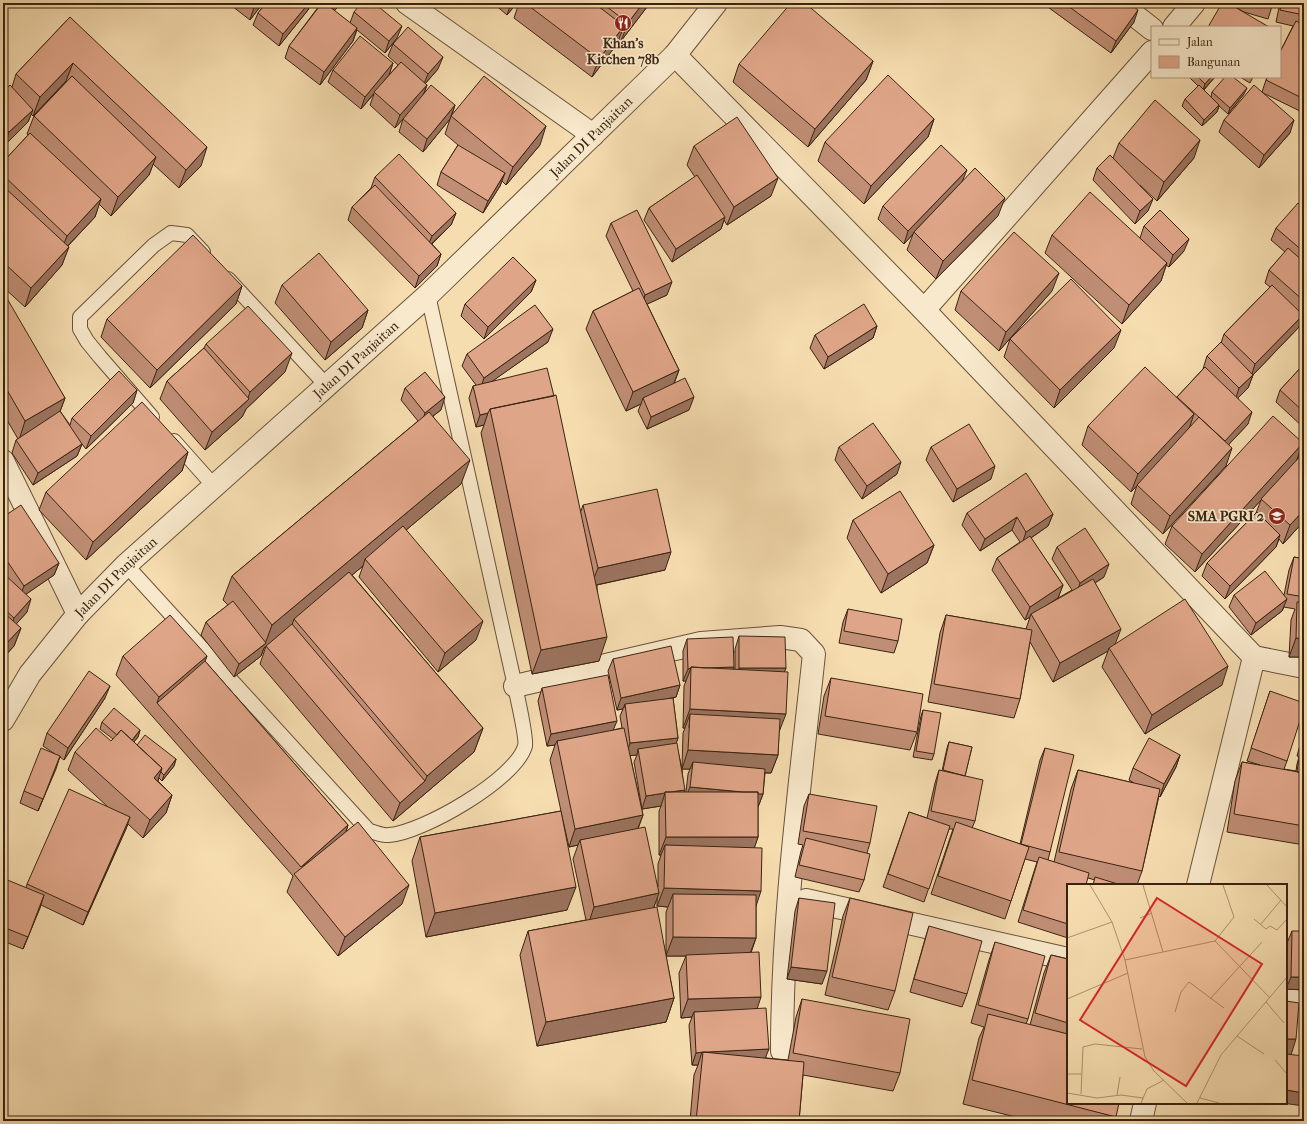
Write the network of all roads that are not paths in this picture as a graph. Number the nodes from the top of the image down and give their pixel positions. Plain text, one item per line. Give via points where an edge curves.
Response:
1 (407, 3) edge
2 (716, 3) edge
3 (1119, 3) edge
4 (1194, 3) edge
5 (1175, 26) edge
6 (1151, 28) edge
7 (1151, 53) edge
8 (675, 55) junction
9 (593, 135) junction
10 (428, 295) junction
11 (924, 310) junction
12 (327, 386) junction
13 (3, 461) edge
14 (214, 486) junction
15 (126, 565) junction
16 (78, 614) junction
17 (1254, 657) junction
18 (1304, 667) edge
19 (515, 686) junction
20 (3, 720) edge
21 (1198, 884) edge
22 (788, 896) junction
23 (1067, 959) edge
24 (1287, 997) edge
25 (1304, 1000) edge
26 (782, 1052) dead end
27 (1145, 1104) edge
28 (1141, 1121) edge

1 - 9 street
2 - 8 street, Jalan DI Panjaitan
3 - 6 street
4 - 5 street
7 - 11 street
8 - 9 street, Jalan DI Panjaitan
8 - 11 street
9 - 10 street, Jalan DI Panjaitan
10 - 12 street, Jalan DI Panjaitan
10 - 19 lane
11 - 17 street
12 - 14 street, Jalan DI Panjaitan
12 - 14 lane via 187,235 171,233 154,245 80,317 80,329 100,357
13 - 16 street
14 - 15 street, Jalan DI Panjaitan
15 - 16 street, Jalan DI Panjaitan
15 - 19 lane via 369,831 388,836 412,830 452,810 489,787 516,762 525,745
16 - 20 street, Jalan DI Panjaitan via 30,674
17 - 18 street
17 - 21 street
19 - 22 street via 701,643 780,637 801,640 814,654
22 - 23 street
22 - 26 street
24 - 25 street
27 - 28 street

